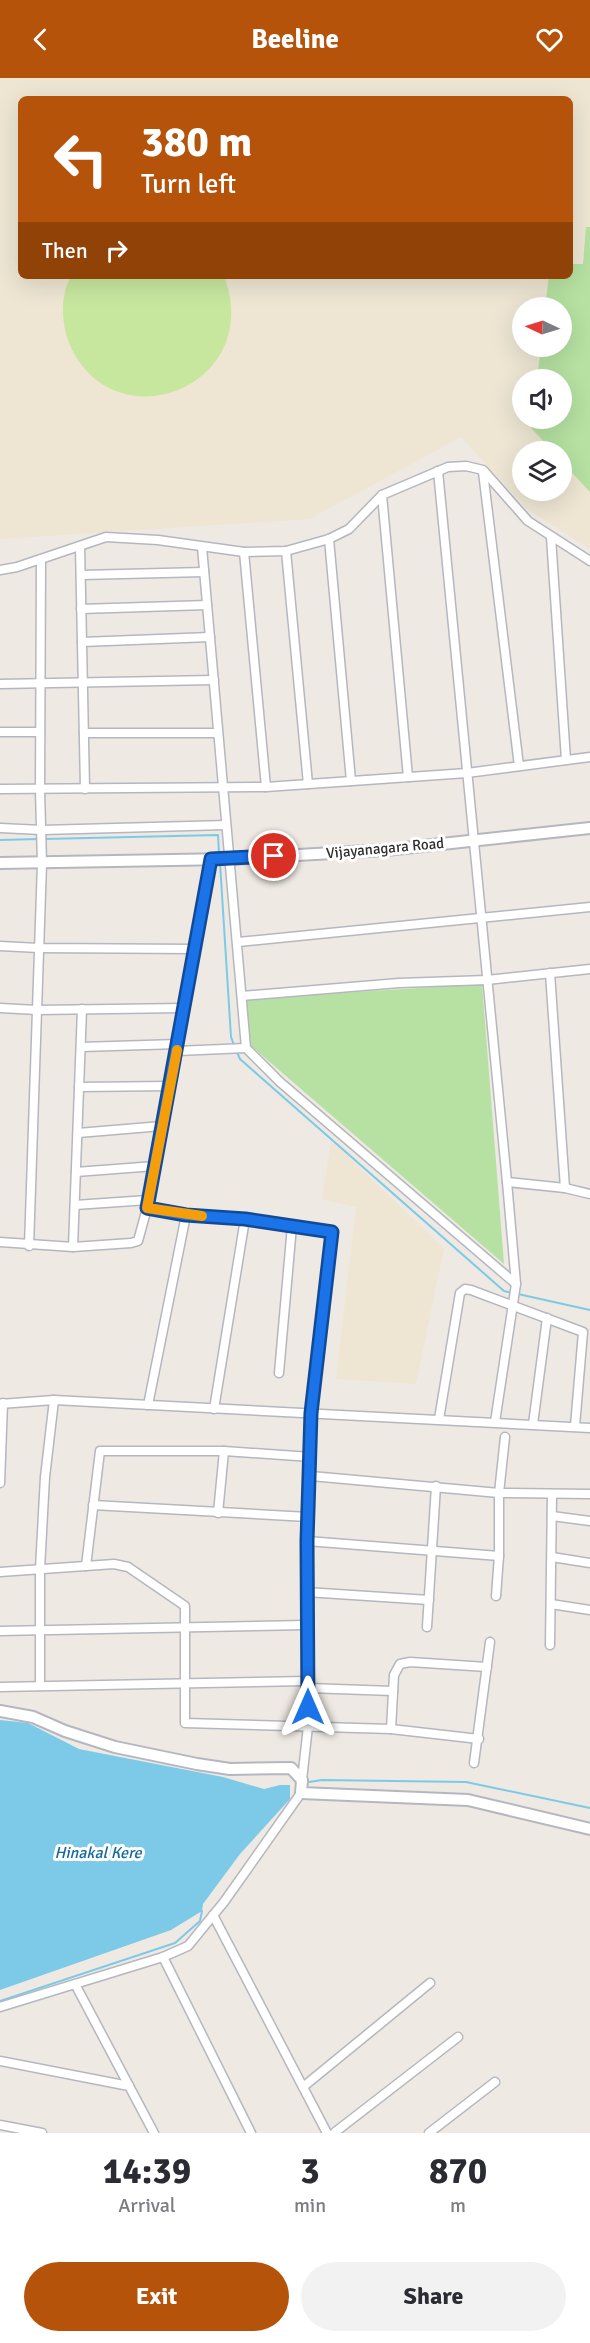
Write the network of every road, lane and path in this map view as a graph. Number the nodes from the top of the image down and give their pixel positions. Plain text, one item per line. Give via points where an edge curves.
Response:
1 (483, 470) junction
2 (438, 471) junction
3 (382, 495) junction
4 (551, 537) junction
5 (328, 539) junction
6 (80, 546) junction
7 (201, 547) junction
8 (286, 551) junction
9 (244, 552) junction
10 (41, 559) junction
11 (590, 561) edge
12 (0, 570) edge
13 (204, 573) junction
14 (81, 575) junction
15 (207, 605) junction
16 (81, 609) junction
17 (210, 637) junction
18 (82, 642) junction
19 (214, 680) junction
20 (40, 682) junction
21 (83, 682) junction
22 (0, 684) edge
23 (0, 732) edge
24 (40, 732) junction
25 (84, 733) junction
26 (218, 733) junction
27 (590, 757) edge
28 (566, 760) junction
29 (519, 766) junction
30 (467, 773) junction
31 (408, 777) junction
32 (351, 781) junction
33 (308, 784) junction
34 (224, 787) junction
35 (266, 787) junction
36 (0, 789) edge
37 (85, 789) junction
38 (40, 790) junction
39 (226, 825) junction
40 (0, 828) edge
41 (590, 828) edge
42 (42, 830) junction
43 (473, 841) junction
44 (211, 859) junction
45 (229, 859) junction
46 (0, 863) edge
47 (42, 863) junction
48 (590, 907) edge
49 (482, 919) junction
50 (238, 942) junction
51 (0, 946) edge
52 (39, 948) junction
53 (195, 949) junction
54 (590, 969) edge
55 (550, 973) junction
56 (487, 980) junction
57 (242, 996) junction
58 (0, 1008) edge
59 (184, 1008) junction
60 (37, 1010) junction
61 (82, 1010) junction
62 (81, 1047) junction
63 (178, 1048) junction
64 (246, 1048) junction
65 (170, 1086) junction
66 (79, 1088) junction
67 (162, 1126) junction
68 (78, 1133) junction
69 (155, 1166) junction
70 (76, 1172) junction
71 (507, 1182) junction
72 (566, 1188) junction
73 (590, 1194) edge
74 (148, 1204) junction
75 (75, 1205) junction
76 (186, 1215) junction
77 (245, 1219) junction
78 (292, 1226) junction
79 (0, 1242) edge
80 (29, 1246) junction
81 (73, 1247) junction
82 (515, 1287) junction
83 (514, 1303) junction
84 (547, 1318) junction
85 (279, 1373) dead end
86 (54, 1400) junction
87 (1, 1404) edge
88 (148, 1406) junction
89 (214, 1409) junction
90 (311, 1413) junction
91 (439, 1419) junction
92 (495, 1422) junction
93 (533, 1424) junction
94 (575, 1426) junction
95 (590, 1428) edge
96 (505, 1437) dead end
97 (224, 1451) junction
98 (311, 1457) junction
99 (311, 1476) junction
100 (0, 1483) edge
101 (435, 1486) junction
102 (499, 1492) junction
103 (552, 1494) junction
104 (590, 1494) edge
105 (93, 1505) junction
106 (218, 1513) junction
107 (552, 1516) junction
108 (308, 1517) junction
109 (590, 1521) edge
110 (307, 1541) junction
111 (433, 1551) junction
112 (499, 1556) junction
113 (552, 1557) junction
114 (590, 1563) edge
115 (86, 1566) junction
116 (40, 1569) junction
117 (0, 1572) edge
118 (306, 1592) junction
119 (496, 1596) dead end
120 (429, 1600) junction
121 (551, 1604) junction
122 (590, 1610) edge
123 (306, 1625) junction
124 (428, 1627) dead end
125 (186, 1628) junction
126 (40, 1630) junction
127 (0, 1631) edge
128 (490, 1642) dead end
129 (550, 1645) dead end
130 (487, 1667) junction
131 (185, 1683) junction
132 (308, 1684) junction
133 (40, 1686) junction
134 (0, 1688) edge
135 (393, 1691) junction
136 (0, 1712) edge
137 (308, 1726) junction
138 (391, 1730) junction
139 (479, 1738) junction
140 (474, 1763) dead end
141 (302, 1780) junction
142 (301, 1793) junction
143 (590, 1829) edge
144 (213, 1915) junction
145 (163, 1957) junction
146 (430, 1983) dead end
147 (75, 1984) junction
148 (0, 2007) edge
149 (458, 2037) dead end
150 (0, 2061) edge
151 (495, 2082) dead end
152 (129, 2086) junction
153 (303, 2087) junction
154 (0, 2125) edge
155 (42, 2133) edge
156 (154, 2133) edge
157 (251, 2133) edge
158 (327, 2133) edge
159 (334, 2133) edge
160 (429, 2133) edge

1 - 2 street via 466,466
1 - 4 street via 528,521
1 - 29 street
2 - 3 street
2 - 30 street
3 - 5 street via 349,529
3 - 31 street
4 - 11 street
4 - 28 street
5 - 8 street
5 - 32 street
6 - 7 street via 106,537
6 - 10 street
6 - 14 street
7 - 9 street
7 - 13 street
8 - 9 street
8 - 33 street
9 - 35 street
10 - 12 street
10 - 20 street
13 - 14 street
13 - 15 street
14 - 16 street
15 - 16 street
15 - 17 street
16 - 18 street
17 - 18 street
17 - 19 street
18 - 21 street
19 - 21 street
19 - 26 street
20 - 21 street
20 - 22 street
20 - 24 street
21 - 25 street
23 - 24 street
24 - 38 street
25 - 26 street
25 - 37 street
26 - 34 street
27 - 28 street
28 - 29 street
29 - 30 street
30 - 31 street
30 - 43 street
31 - 32 street
32 - 33 street
33 - 35 street
34 - 35 street
34 - 37 street
34 - 39 street
36 - 38 street
37 - 38 street
38 - 42 street
39 - 42 street
39 - 45 street
40 - 42 street
41 - 43 street, Vijayanagara Road
42 - 47 street
43 - 45 street, Vijayanagara Road
43 - 49 street
44 - 45 street, Vijayanagara Road
44 - 47 street, Vijayanagara Road
44 - 53 street
45 - 50 street
46 - 47 street, Vijayanagara Road
47 - 52 street
48 - 49 street
49 - 50 street
49 - 56 street
50 - 57 street
51 - 52 street
52 - 53 street
52 - 60 street
53 - 59 street
54 - 55 street
55 - 56 street
55 - 72 street
56 - 57 street
56 - 71 street
57 - 64 street
58 - 60 street
59 - 61 street
59 - 63 street
60 - 61 street
60 - 80 street
61 - 62 street
62 - 63 street
62 - 66 street
63 - 64 street
63 - 65 street
64 - 82 street
65 - 66 street
65 - 67 street
66 - 68 street
67 - 68 street
67 - 69 street
68 - 70 street
69 - 70 street
69 - 74 street
70 - 75 street
71 - 72 street
71 - 82 street
72 - 73 street
74 - 75 street
74 - 76 street
74 - 81 street via 138,1241
75 - 81 street
76 - 77 street
76 - 88 street
77 - 78 street
77 - 89 street
78 - 85 street
78 - 90 street via 332,1232
79 - 80 street
80 - 81 street
82 - 83 street
83 - 84 street
83 - 91 street via 471,1290 460,1293
83 - 92 street
84 - 93 street
84 - 94 street via 583,1332
86 - 87 street
86 - 88 street
86 - 116 street
87 - 100 street
88 - 89 street
89 - 90 street
90 - 91 street
90 - 98 street
91 - 92 street
92 - 93 street
93 - 94 street
94 - 95 street
96 - 102 street
97 - 98 street
97 - 105 street via 100,1451
97 - 106 street
98 - 99 street
99 - 101 street
99 - 108 street
101 - 102 street
101 - 111 street
102 - 103 street
102 - 112 street
103 - 104 street
103 - 107 street
105 - 106 street
105 - 115 street
106 - 108 street
107 - 109 street
107 - 113 street
108 - 110 street
110 - 111 street
110 - 118 street
111 - 112 street
111 - 120 street
112 - 119 street
113 - 114 street
113 - 121 street
115 - 116 street
115 - 125 street via 128,1567 185,1606
116 - 117 street
116 - 126 street
118 - 120 street
118 - 123 street
120 - 124 street
121 - 122 street
121 - 129 street
123 - 125 street
123 - 132 street
125 - 126 street
125 - 131 street
126 - 127 street
126 - 133 street
128 - 130 street
130 - 135 street via 400,1664 394,1675
130 - 139 street
131 - 132 street
131 - 133 street
131 - 137 street via 185,1723
132 - 135 street
132 - 137 street
133 - 134 street
135 - 138 street
136 - 141 street via 33,1717 115,1747 197,1764 230,1769 291,1768
137 - 138 street
137 - 141 street
138 - 139 street
139 - 140 street
141 - 142 street
142 - 143 street via 468,1800
142 - 144 street
144 - 145 street via 188,1946
144 - 153 street
145 - 147 street
145 - 157 street
146 - 153 street
147 - 148 street
147 - 152 street
149 - 159 street
150 - 152 street
151 - 160 street
152 - 156 street
153 - 158 street
154 - 155 street

